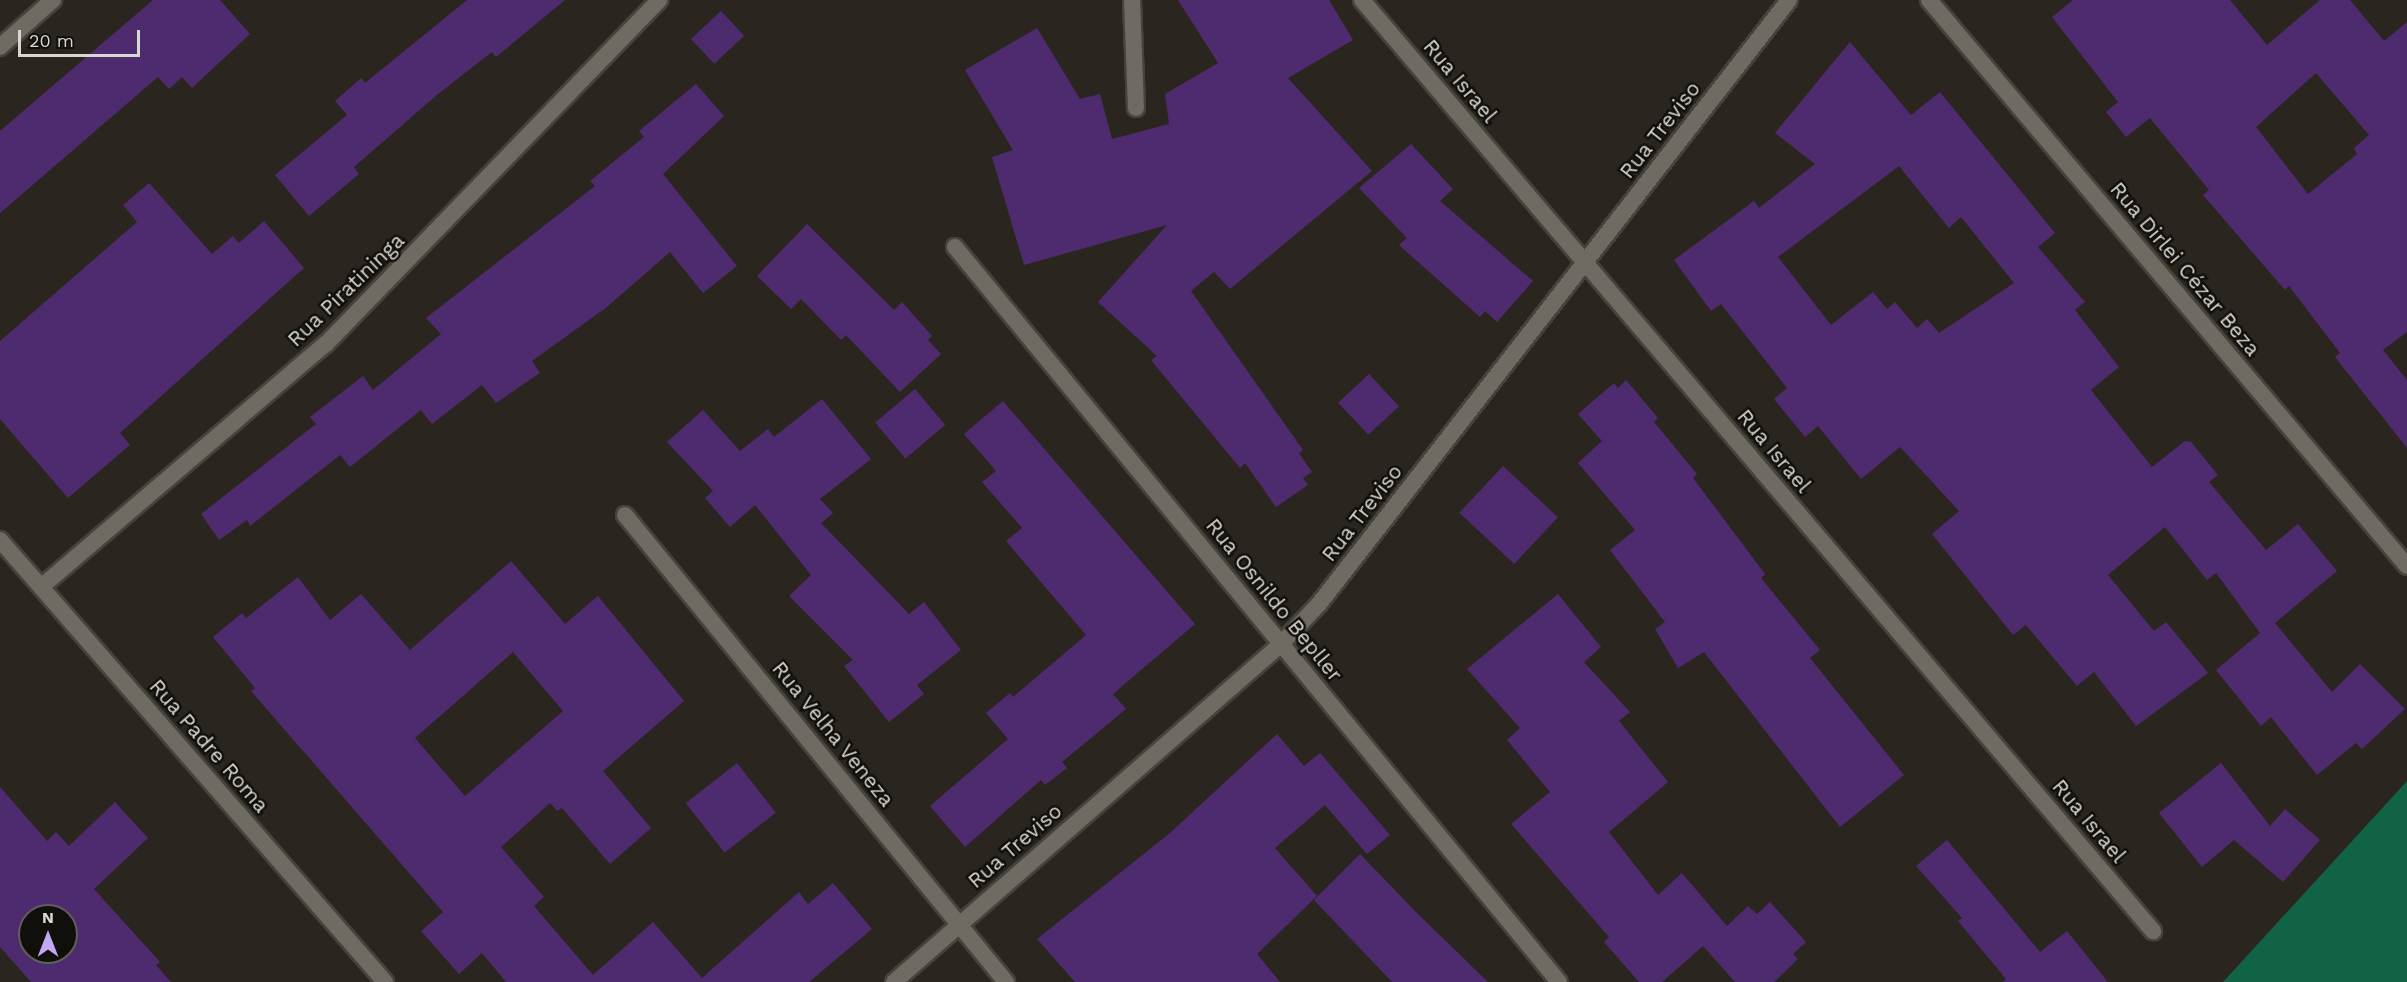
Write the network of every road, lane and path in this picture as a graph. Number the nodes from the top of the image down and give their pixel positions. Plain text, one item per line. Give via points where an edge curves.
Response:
1 (53, 0) edge
2 (659, 0) edge
3 (1132, 0) edge
4 (1362, 0) edge
5 (1789, 0) edge
6 (1929, 0) edge
7 (0, 47) edge
8 (1136, 108) dead end
9 (955, 247) dead end
10 (1586, 264) junction
11 (625, 515) dead end
12 (0, 540) edge
13 (2407, 567) edge
14 (41, 587) junction
15 (1281, 644) junction
16 (959, 925) junction
17 (2153, 931) dead end
18 (385, 982) edge
19 (894, 982) edge
20 (1006, 982) edge
21 (1559, 982) edge

1 - 7 street
2 - 14 street, Rua Piratininga via 326,344
3 - 8 street
4 - 10 street, Rua Israel
5 - 10 street, Rua Treviso
6 - 13 street, Rua Dirlei Cézar Beza
9 - 15 street, Rua Osnildo Bepller
10 - 15 street, Rua Treviso via 1319,604
10 - 17 street, Rua Israel
11 - 16 street, Rua Velha Veneza
12 - 14 street, Rua Padre Roma
14 - 18 street, Rua Padre Roma
15 - 16 street, Rua Treviso
15 - 21 street, Rua Osnildo Bepller
16 - 19 street, Rua Treviso
16 - 20 street, Rua Velha Veneza

